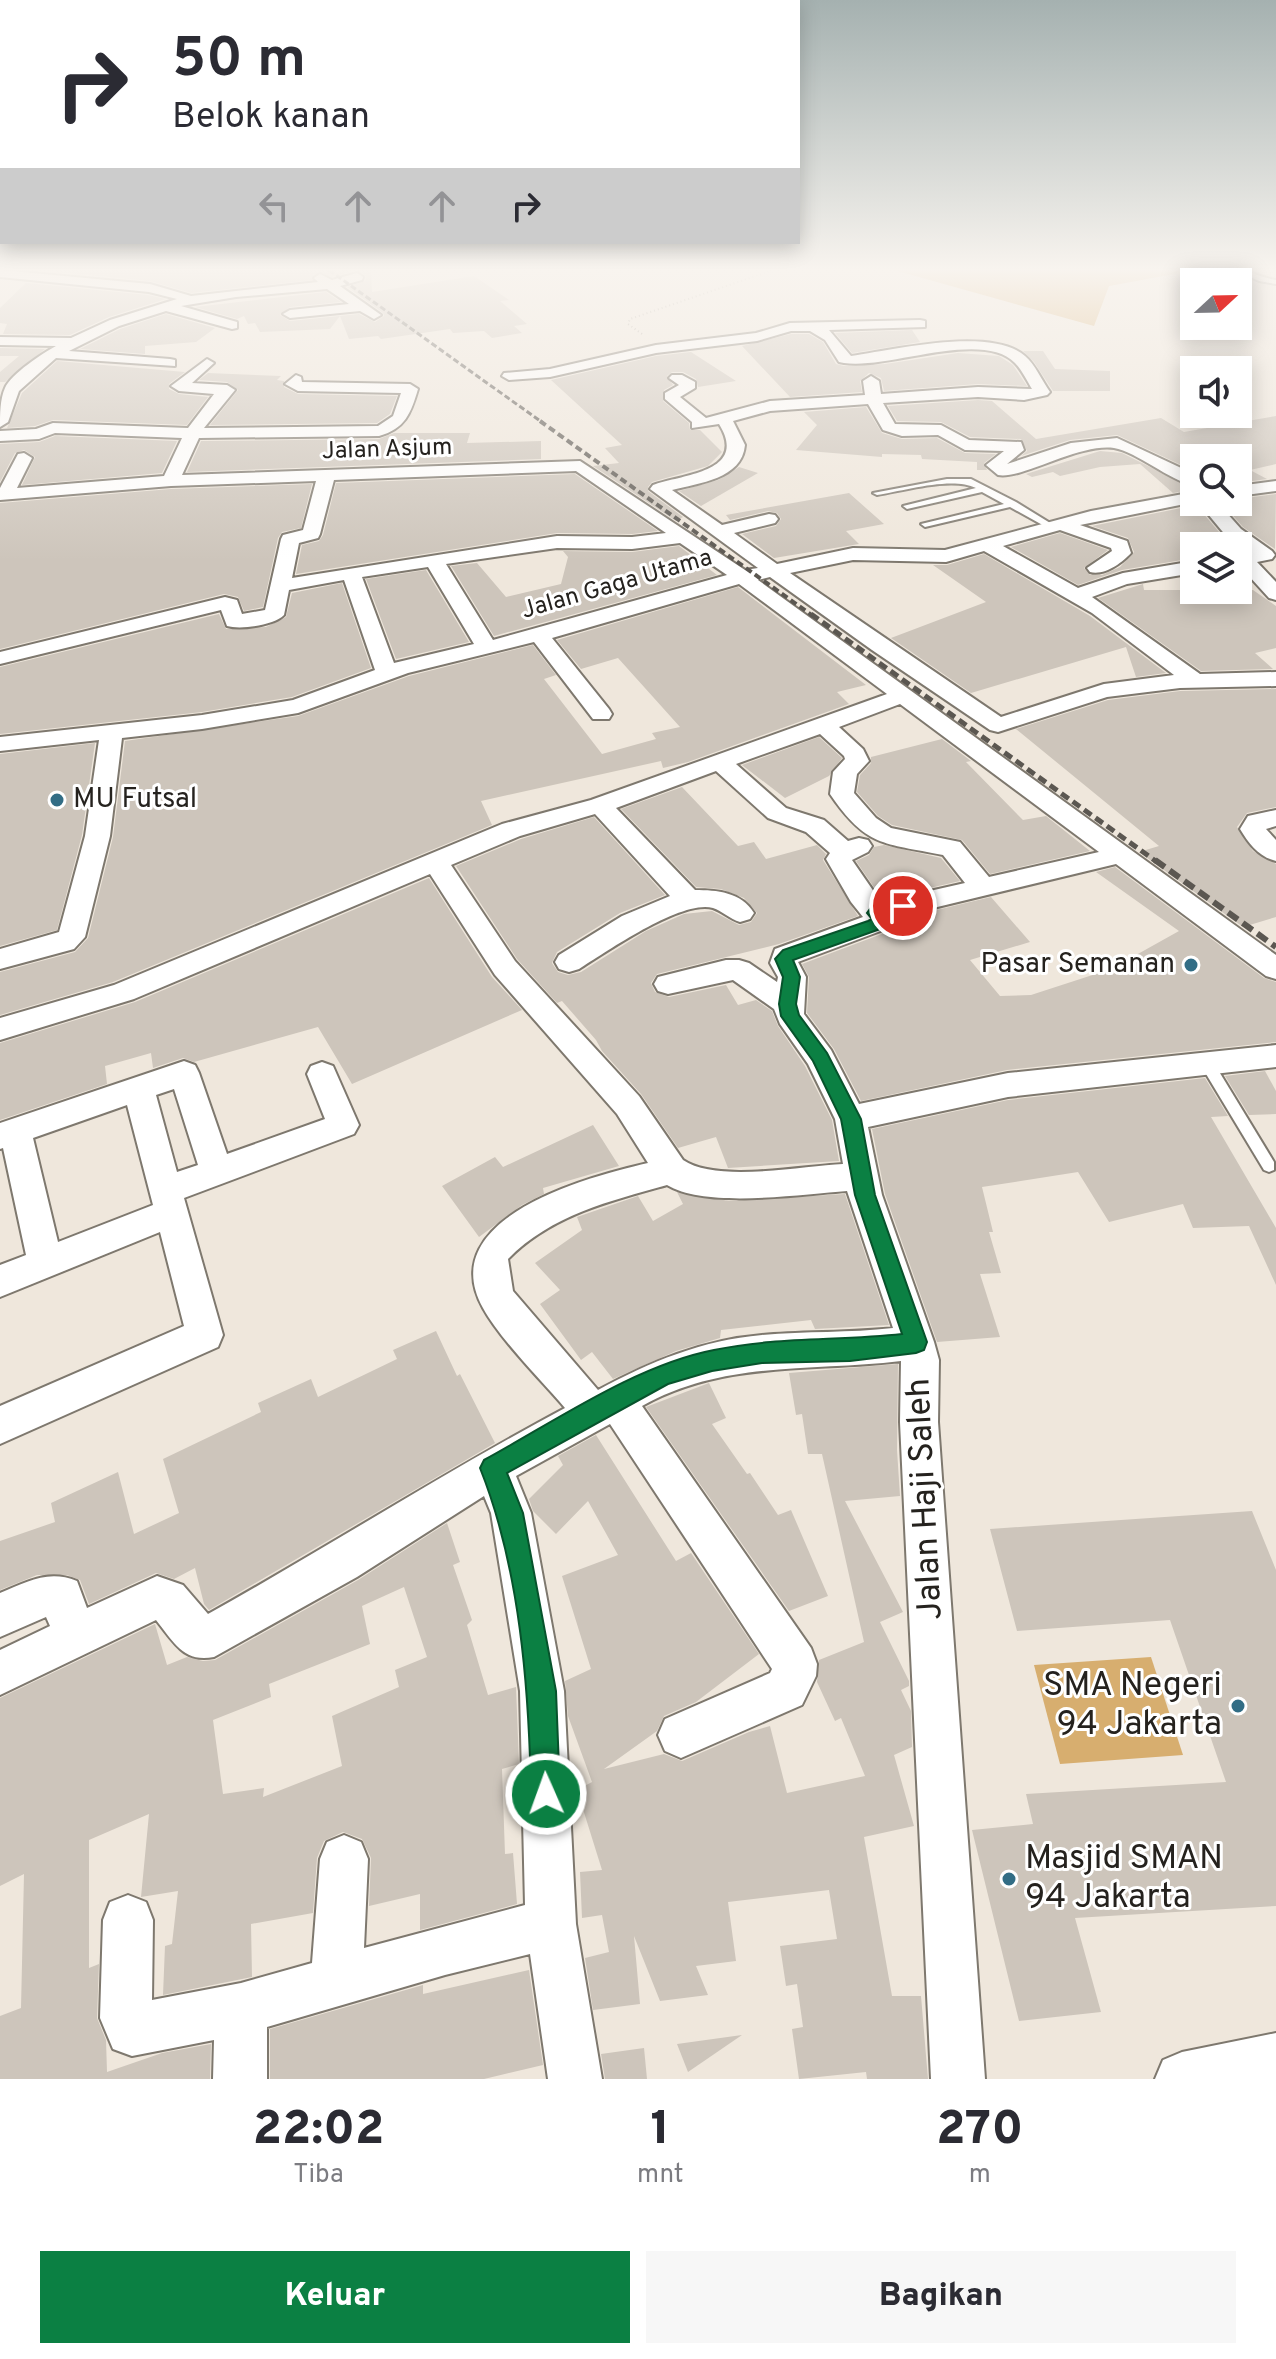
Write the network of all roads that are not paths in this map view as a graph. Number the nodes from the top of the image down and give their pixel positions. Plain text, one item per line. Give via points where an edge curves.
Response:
1 (36, 367) edge
2 (202, 367) edge
3 (577, 367) edge
4 (866, 367) edge
5 (1026, 367) edge
6 (509, 376) dead end
7 (677, 378) dead end
8 (354, 388) junction
9 (6, 391) edge
10 (874, 401) junction
11 (52, 412) dead end
12 (83, 413) dead end
13 (9, 416) edge
14 (724, 419) junction
15 (193, 433) junction
16 (337, 434) junction
17 (0, 436) edge
18 (270, 451) junction
19 (24, 458) dead end
20 (1180, 473) edge
21 (326, 476) junction
22 (171, 481) junction
23 (1276, 486) edge
24 (984, 489) junction
25 (1252, 489) edge
26 (877, 493) dead end
27 (2, 495) edge
28 (1180, 500) edge
29 (1013, 504) junction
30 (907, 506) dead end
31 (1219, 516) edge
32 (769, 519) dead end
33 (925, 524) dead end
34 (1055, 525) junction
35 (719, 531) junction
36 (684, 537) junction
37 (989, 546) junction
38 (1270, 554) edge
39 (434, 560) junction
40 (1097, 568) dead end
41 (772, 569) junction
42 (1180, 569) edge
43 (1252, 570) edge
44 (351, 573) junction
45 (742, 577) junction
46 (280, 586) junction
47 (1276, 594) edge
48 (1078, 595) junction
49 (539, 635) junction
50 (487, 648) junction
51 (0, 658) edge
52 (387, 673) junction
53 (1276, 679) edge
54 (1194, 680) junction
55 (902, 696) junction
56 (601, 714) dead end
57 (824, 725) junction
58 (111, 733) junction
59 (0, 744) edge
60 (720, 762) junction
61 (600, 805) junction
62 (1276, 818) edge
63 (883, 835) junction
64 (845, 852) junction
65 (1276, 853) edge
66 (1121, 855) junction
67 (436, 863) junction
68 (982, 887) junction
69 (688, 899) junction
70 (740, 913) dead end
71 (875, 913) junction
72 (0, 959) edge
73 (569, 962) dead end
74 (1276, 969) edge
75 (668, 984) dead end
76 (788, 1004) junction
77 (0, 1029) edge
78 (1276, 1056) edge
79 (1207, 1064) junction
80 (322, 1074) dead end
81 (138, 1088) junction
82 (851, 1119) junction
83 (8, 1133) edge
84 (1269, 1166) dead end
85 (671, 1170) junction
86 (216, 1171) junction
87 (862, 1176) junction
88 (167, 1202) junction
89 (45, 1263) junction
90 (0, 1281) edge
91 (916, 1342) junction
92 (604, 1407) junction
93 (0, 1425) edge
94 (492, 1468) junction
95 (0, 1615) edge
96 (75, 1638) junction
97 (0, 1673) edge
98 (681, 1735) dead end
99 (344, 1859) dead end
100 (128, 1920) dead end
101 (551, 1924) junction
102 (336, 1983) junction
103 (241, 2009) junction
104 (1276, 2060) edge
105 (240, 2079) edge
106 (575, 2079) edge
107 (958, 2079) edge
108 (1182, 2079) edge

1 - 9 street
2 - 15 street via 179,386 227,390
3 - 6 street
4 - 10 street
5 - 10 street via 1042,392
7 - 14 street via 690,385 670,396 701,425
8 - 16 street
8 - 16 street via 410,389 395,426
8 - 18 street via 302,383 295,408
9 - 13 street
10 - 14 street via 829,411 770,406
10 - 20 street via 894,429 941,430 965,445 1015,446 995,465 1004,471 1071,448 1117,443
11 - 12 street
14 - 35 street via 736,440 734,458 713,473 659,489
15 - 17 street via 53,428
15 - 18 street
15 - 22 street
16 - 18 street
18 - 21 street, Jalan Asjum
18 - 22 street, Jalan Asjum
19 - 27 street
21 - 36 street, Jalan Asjum via 580,466
21 - 46 street via 311,534 290,539
22 - 27 street, Jalan Asjum
23 - 25 street
24 - 26 lane via 968,481 947,481
24 - 29 lane
24 - 30 lane
28 - 34 street
29 - 33 lane
29 - 34 lane
31 - 38 street via 1234,533
32 - 35 street
34 - 37 street
34 - 40 street via 1120,545 1122,553
35 - 41 street
36 - 39 street via 557,542
36 - 45 street, Jalan Asjum
37 - 41 street via 946,556 853,554
37 - 48 street
39 - 44 street
39 - 50 street
41 - 45 street
41 - 54 street via 998,725 1104,691
42 - 48 street via 1123,579
43 - 47 street
44 - 46 street
44 - 52 street
45 - 49 street, Jalan Gaga Utama
45 - 55 street, Jalan Gaga Utama
46 - 51 street via 272,616 234,622 230,604 225,603
48 - 54 street
49 - 50 street, Jalan Gaga Utama
49 - 56 street
50 - 52 street, Jalan Gaga Utama
52 - 58 street, Jalan Gaga Utama via 298,706
53 - 54 street
55 - 57 street
55 - 66 street, Jalan Gaga Utama
57 - 60 street
57 - 63 street via 851,747 857,761 845,772 842,794
58 - 59 street, Jalan Gaga Utama
58 - 72 street via 104,814 71,937
60 - 61 street
60 - 64 street via 777,813 815,826
61 - 67 street via 511,830
61 - 69 street
62 - 65 street via 1257,821 1253,829
63 - 64 street
63 - 68 street via 951,848
64 - 71 street via 840,863
66 - 68 street
66 - 74 street, Jalan Gaga Utama
67 - 77 street via 124,992
67 - 85 street via 505,968 612,1085
68 - 71 street
69 - 70 street via 718,899
69 - 73 street via 632,923
71 - 76 street via 884,919 785,956 792,983
75 - 76 street via 739,970
76 - 82 street, Jalan Haji Saleh via 790,1016 820,1058
78 - 79 street
79 - 82 street via 900,1104
79 - 84 lane
80 - 86 street via 343,1125
81 - 83 street
81 - 86 street via 184,1073
81 - 88 street
82 - 87 street, Jalan Haji Saleh
83 - 89 street
85 - 87 street via 683,1178 727,1185
85 - 92 street via 594,1191 560,1207 497,1247 491,1258 497,1299
86 - 88 street
87 - 91 street, Jalan Haji Saleh
88 - 89 street
88 - 93 street via 205,1335
89 - 90 street
91 - 92 street via 712,1360 663,1375
91 - 107 street, Jalan Haji Saleh
92 - 94 street
92 - 98 street via 795,1664 786,1689
94 - 96 street via 214,1635 198,1638 161,1597
94 - 101 street via 511,1513 542,1691
95 - 96 street via 46,1596 62,1596
96 - 97 street
99 - 102 street
100 - 103 street via 126,2018 132,2030
101 - 102 street
101 - 106 street
102 - 103 street
103 - 105 street
104 - 108 street

